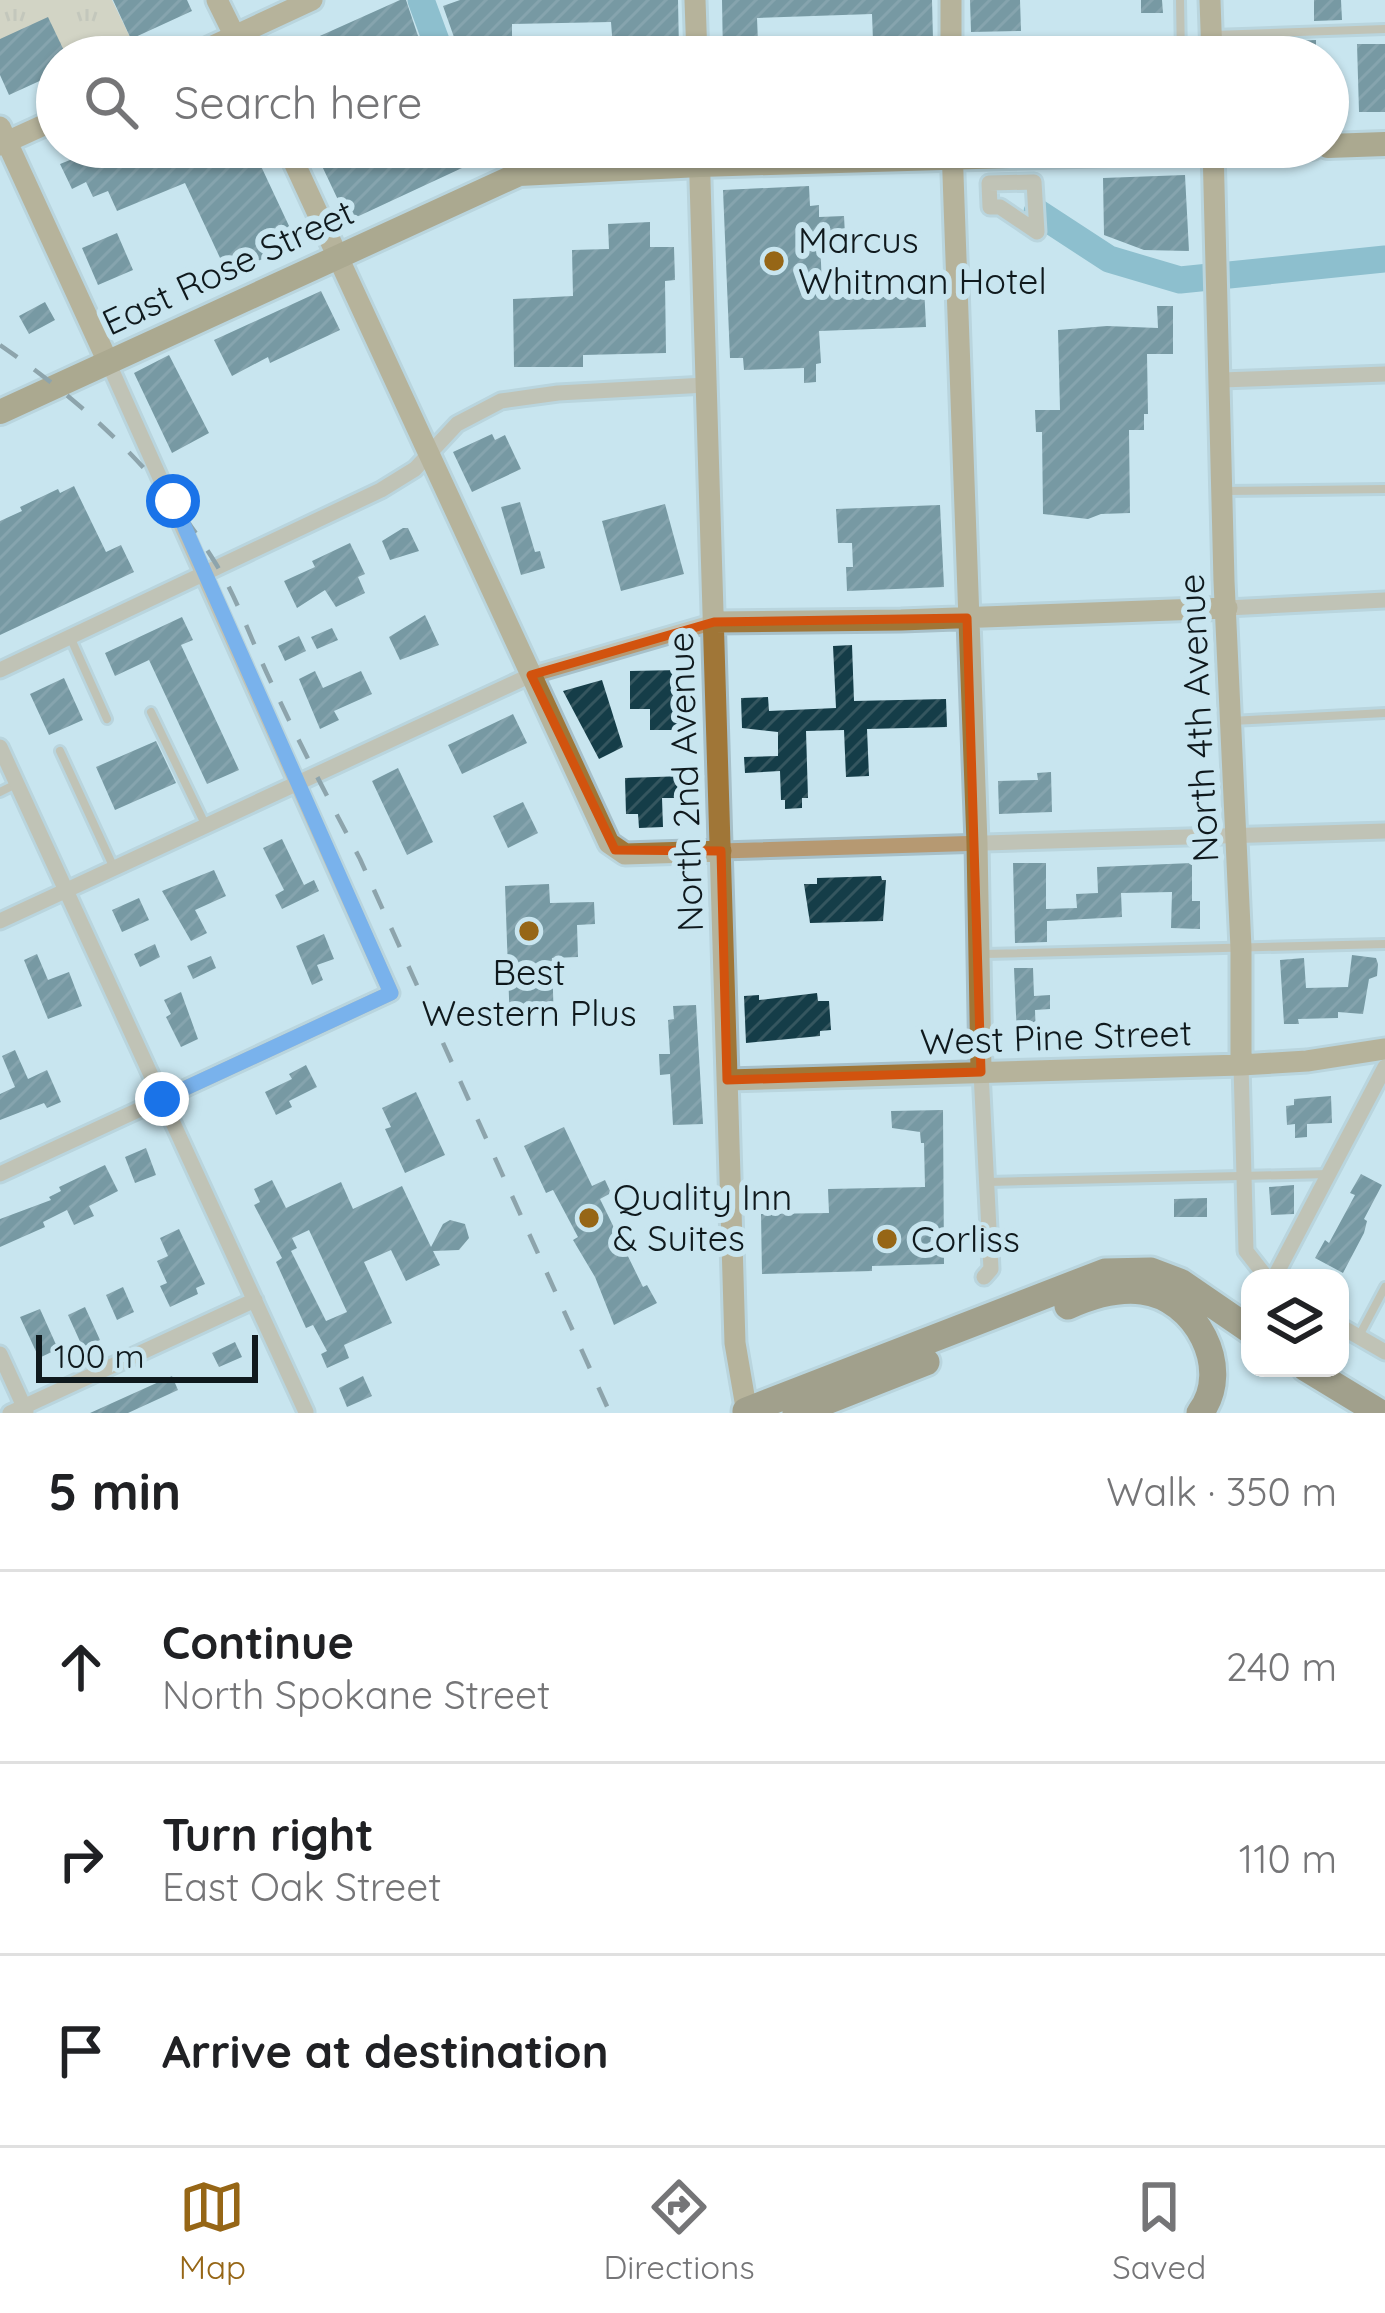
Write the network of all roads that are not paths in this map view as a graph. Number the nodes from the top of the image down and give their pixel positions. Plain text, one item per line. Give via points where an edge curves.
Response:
1 (217, 0) edge
2 (312, 0) edge
3 (695, 0) edge
4 (951, 0) edge
5 (1180, 0) edge
6 (1210, 0) edge
7 (1385, 29) edge
8 (234, 36) joint
9 (696, 36) edge
10 (951, 36) edge
11 (1180, 36) edge
12 (1212, 36) edge
13 (1314, 36) edge
14 (36, 126) edge
15 (2, 138) edge
16 (1385, 145) edge
17 (1349, 146) edge
18 (297, 168) edge
19 (579, 168) edge
20 (699, 168) edge
21 (953, 168) edge
22 (1214, 168) edge
23 (338, 256) junction
24 (108, 362) junction
25 (1385, 374) edge
26 (1222, 380) junction
27 (706, 385) junction
28 (0, 412) edge
29 (429, 452) junction
30 (1385, 490) edge
31 (1223, 491) junction
32 (206, 573) junction
33 (1385, 601) edge
34 (1227, 608) junction
35 (968, 618) junction
36 (714, 622) junction
37 (70, 638) junction
38 (0, 670) edge
39 (531, 675) junction
40 (151, 712) dead end
41 (1385, 713) edge
42 (107, 719) dead end
43 (1230, 722) junction
44 (0, 747) edge
45 (61, 751) dead end
46 (299, 782) junction
47 (17, 784) junction
48 (0, 792) edge
49 (205, 826) junction
50 (1385, 831) edge
51 (1236, 836) junction
52 (977, 843) junction
53 (721, 851) junction
54 (114, 868) junction
55 (66, 890) junction
56 (0, 921) edge
57 (1385, 944) edge
58 (1241, 948) junction
59 (980, 954) junction
60 (1385, 1049) edge
61 (1241, 1065) junction
62 (1385, 1067) edge
63 (981, 1072) junction
64 (727, 1080) junction
65 (162, 1099) junction
66 (0, 1174) edge
67 (1330, 1174) junction
68 (1244, 1176) junction
69 (988, 1182) junction
70 (1262, 1269) edge
71 (1275, 1269) edge
72 (985, 1277) dead end
73 (1385, 1287) edge
74 (255, 1300) junction
75 (1241, 1324) edge
76 (1349, 1331) edge
77 (1359, 1337) junction
78 (1385, 1352) edge
79 (0, 1354) edge
80 (1321, 1377) edge
81 (20, 1411) edge
82 (306, 1412) edge
83 (747, 1412) edge
84 (796, 1413) edge
85 (1200, 1413) edge
86 (1380, 1413) edge

1 - 8 street
2 - 8 street
3 - 9 street
4 - 10 street
5 - 11 lane
6 - 12 street
7 - 13 lane
14 - 15 street
15 - 24 street
16 - 17 main road
18 - 23 street
19 - 23 main road, East Rose Street via 519,174
20 - 27 street, North 2nd Avenue
21 - 35 street
22 - 26 street, North 4th Avenue
23 - 24 main road, East Rose Street
23 - 29 street
24 - 28 main road, East Rose Street
24 - 32 street
25 - 26 street
26 - 31 street, North 4th Avenue
27 - 29 street via 501,401 457,424
27 - 36 street, North 2nd Avenue
29 - 32 street via 381,490
29 - 39 street
30 - 31 lane
31 - 34 street, North 4th Avenue
32 - 37 street
32 - 46 street
33 - 34 street
34 - 35 street
34 - 43 street, North 4th Avenue
35 - 36 street
35 - 52 street
36 - 39 street
36 - 53 street, North 2nd Avenue
37 - 38 street
37 - 42 lane
39 - 46 street
39 - 53 street via 615,850
40 - 49 lane
41 - 43 lane
43 - 51 street, North 4th Avenue
44 - 47 street
45 - 54 lane
46 - 49 street
46 - 65 street via 391,993
47 - 48 lane
47 - 55 street
49 - 54 street
50 - 51 street
51 - 52 street
51 - 58 street, North 4th Avenue
52 - 53 street
52 - 59 street
53 - 64 street, North 2nd Avenue
54 - 55 street
55 - 56 street
55 - 65 street
57 - 58 lane
58 - 59 lane
58 - 61 street, North 4th Avenue
59 - 63 street
60 - 61 street, West Pine Street
61 - 63 street, West Pine Street
61 - 68 street, North 4th Avenue
62 - 67 street
63 - 64 street, West Pine Street
63 - 69 street
64 - 83 street, North 2nd Avenue via 736,1359
65 - 66 street
65 - 74 street
67 - 68 lane
67 - 71 street
68 - 69 lane
68 - 70 street, North 4th Avenue via 1246,1251
69 - 72 street
73 - 77 lane
74 - 81 street
74 - 82 street
75 - 83 highway via 1180,1282 1151,1271 1105,1272
76 - 77 street
77 - 78 street
79 - 81 street
80 - 86 highway
84 - 85 highway via 1094,1294 1143,1290 1176,1303 1204,1334 1214,1365

